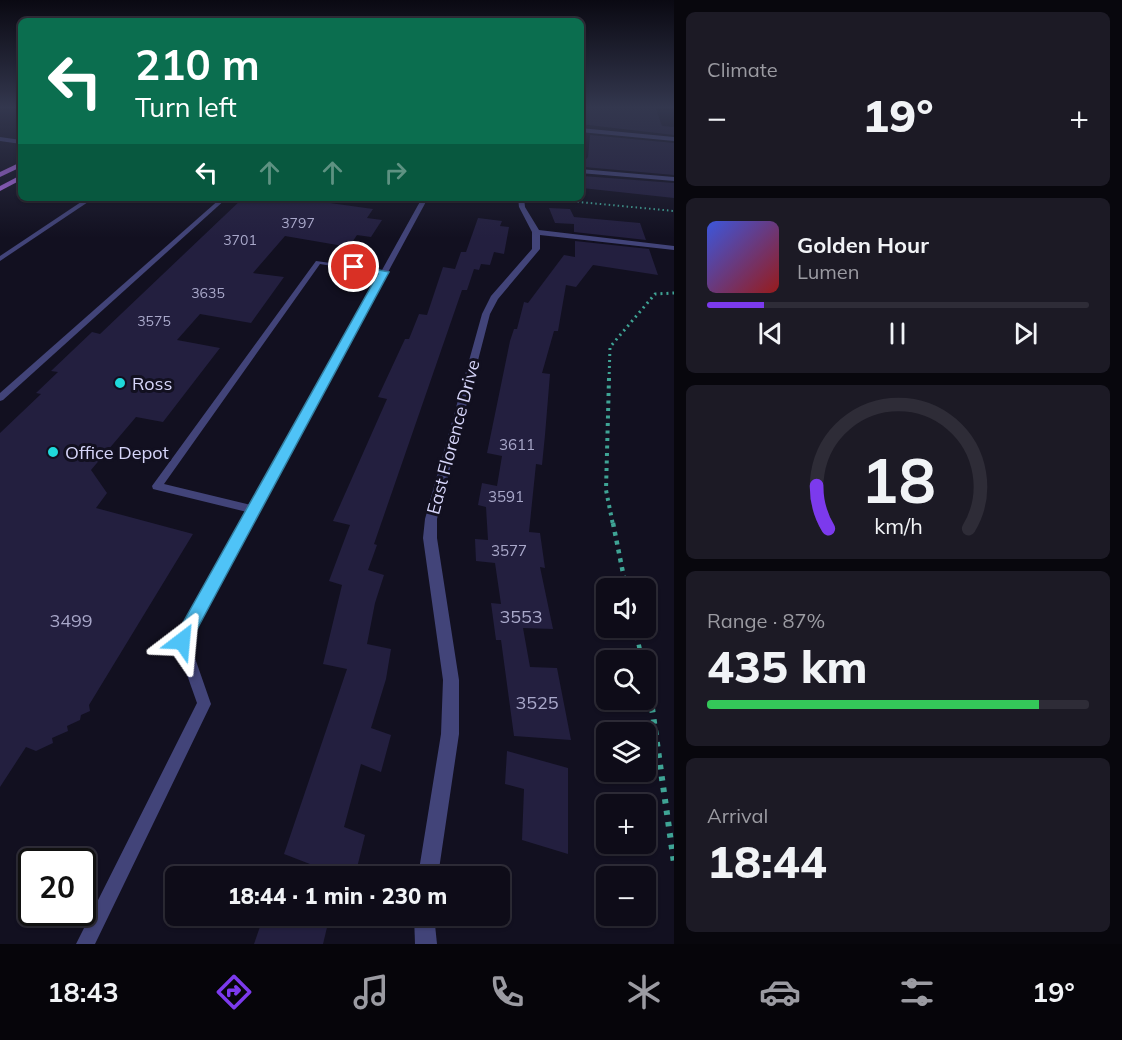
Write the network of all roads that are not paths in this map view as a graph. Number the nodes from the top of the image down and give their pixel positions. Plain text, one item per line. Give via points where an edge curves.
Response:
1 (18, 166) edge
2 (584, 171) edge
3 (0, 176) edge
4 (18, 179) edge
5 (674, 179) edge
6 (0, 189) edge
7 (87, 201) edge
8 (221, 201) edge
9 (422, 201) edge
10 (521, 201) edge
11 (536, 232) junction
12 (674, 248) edge
13 (0, 259) edge
14 (384, 272) junction
15 (0, 398) edge
16 (254, 510) junction
17 (430, 866) edge
18 (425, 926) edge
19 (85, 944) edge
20 (426, 944) edge

1 - 3 main road
2 - 5 street
4 - 6 main road
7 - 13 lane
8 - 15 lane
9 - 14 lane
10 - 11 street
11 - 12 street
11 - 17 street, East Florence Drive via 538,239 532,255 494,298 486,314 431,519 430,538 451,680 450,734
14 - 16 lane
14 - 16 lane via 318,262 157,486
16 - 19 lane via 182,641 204,704
18 - 20 street

